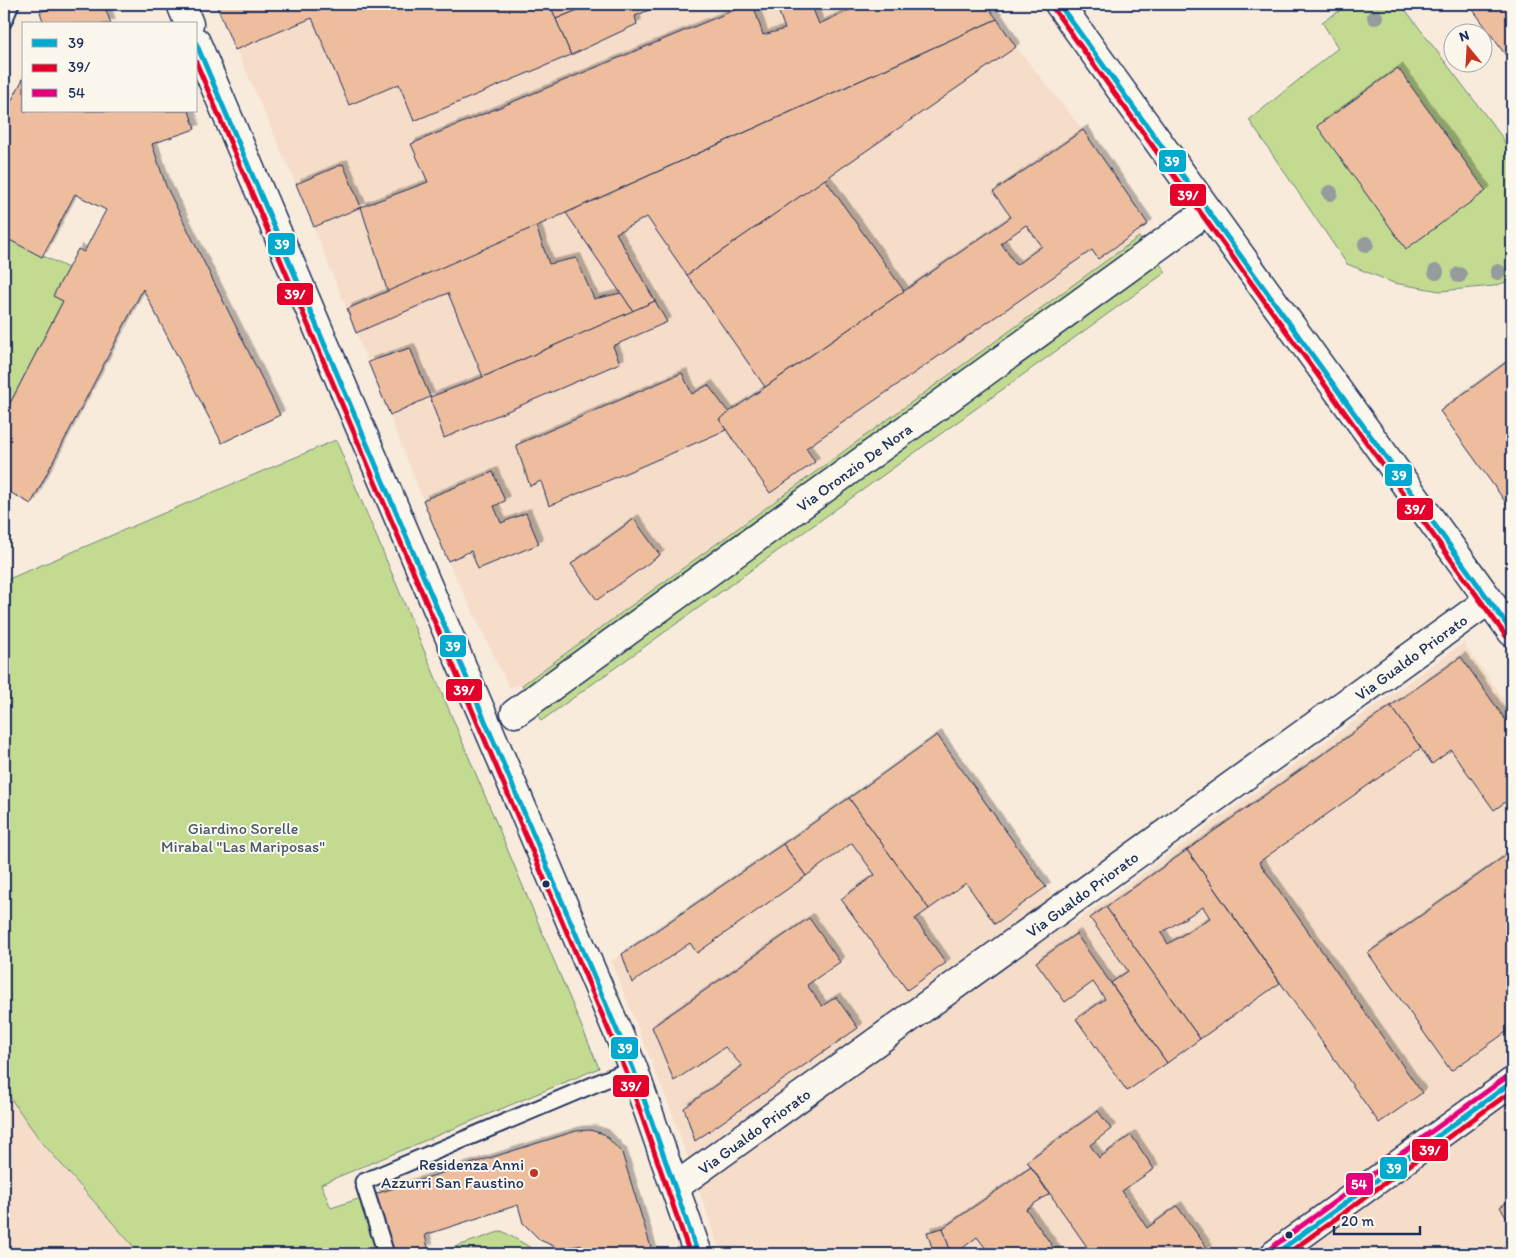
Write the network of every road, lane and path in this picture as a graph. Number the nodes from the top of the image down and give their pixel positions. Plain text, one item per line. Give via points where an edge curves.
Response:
1 (11, 4) edge
2 (181, 4) edge
3 (1059, 4) edge
4 (4, 21) edge
5 (188, 22) edge
6 (198, 47) edge
7 (1194, 221) dead end
8 (1489, 600) junction
9 (1512, 632) edge
10 (515, 713) dead end
11 (633, 1068) junction
12 (1512, 1082) edge
13 (675, 1187) junction
14 (386, 1254) edge
15 (698, 1254) edge
16 (1275, 1254) edge

1 - 4 lane
2 - 5 street
3 - 8 street
6 - 11 street
7 - 10 street, Via Oronzio De Nora
8 - 9 street
8 - 13 street, Via Gualdo Priorato
11 - 13 street
11 - 14 lane via 363,1182
12 - 16 street
13 - 15 street

